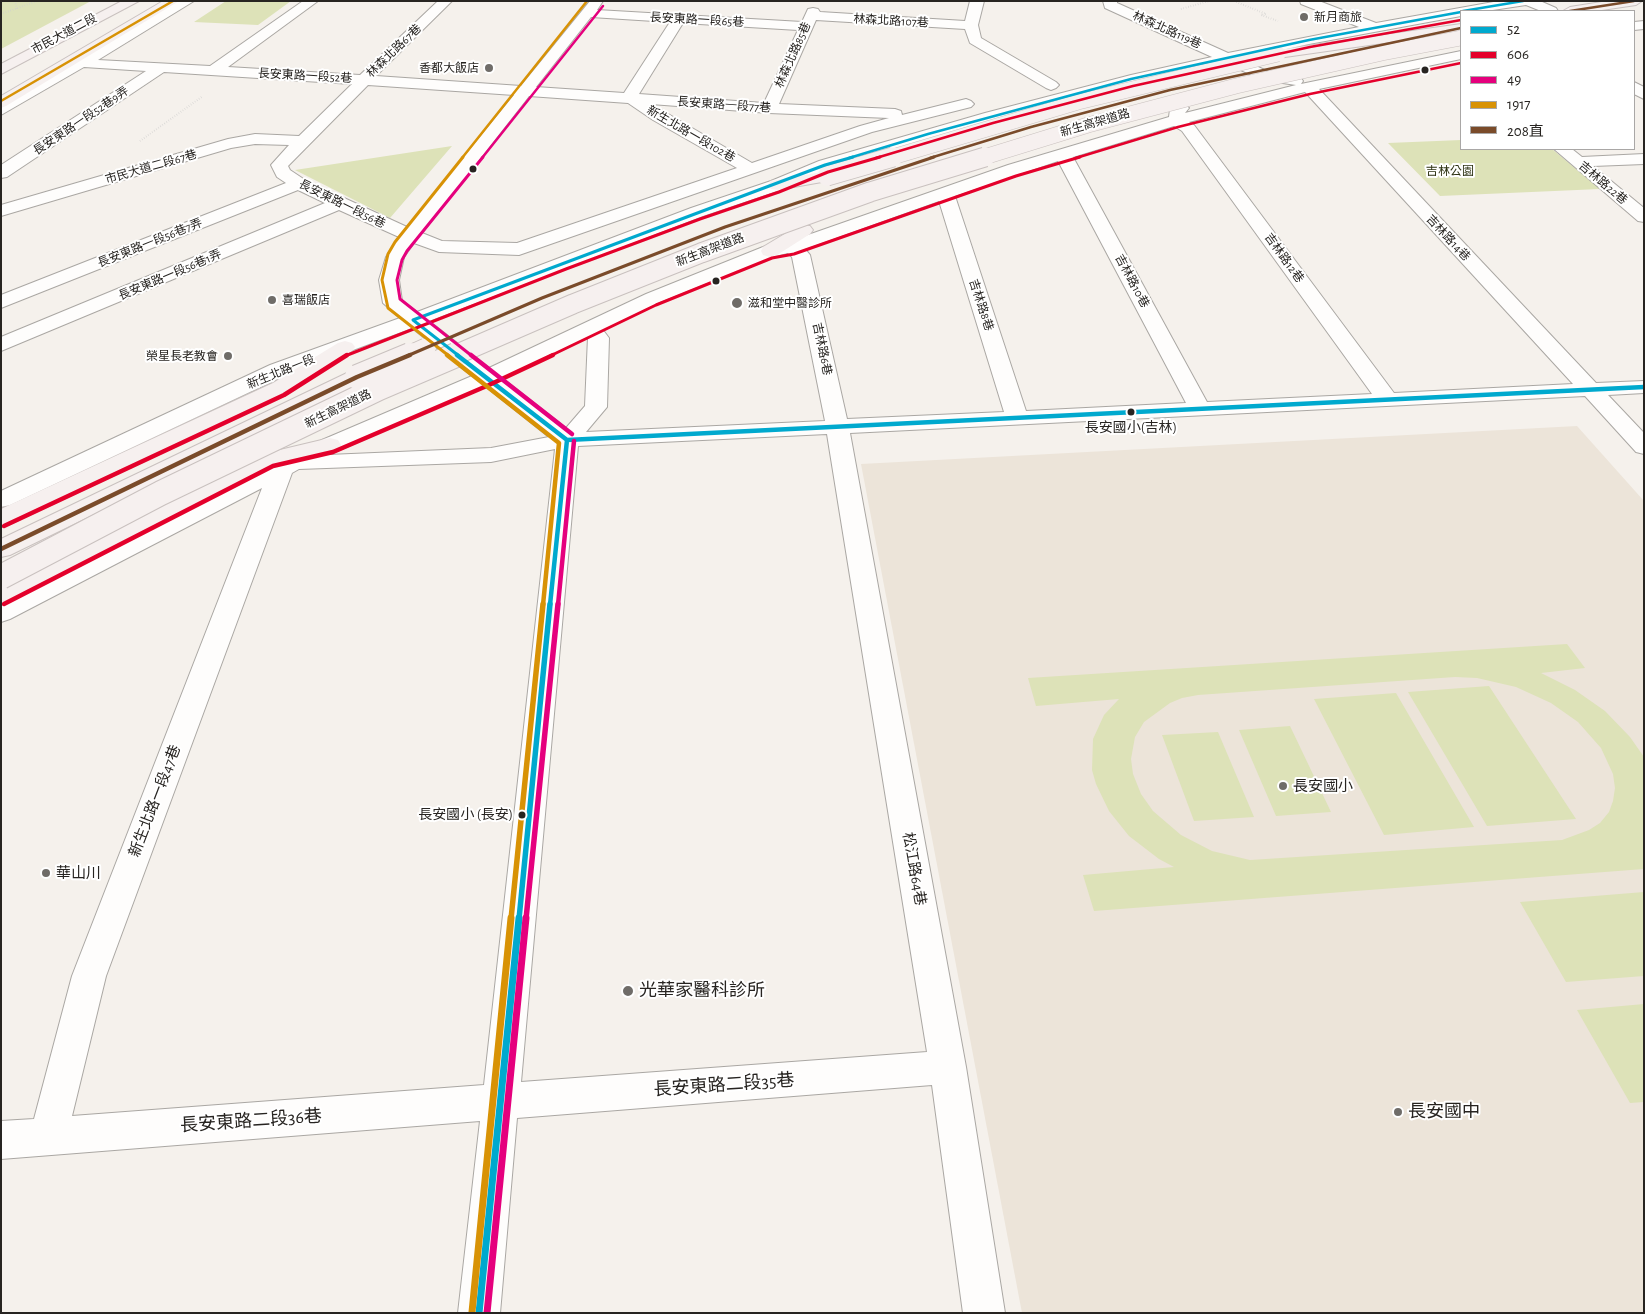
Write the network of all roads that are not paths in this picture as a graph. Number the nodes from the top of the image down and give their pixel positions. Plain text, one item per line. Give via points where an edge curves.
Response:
1 (126, 1) edge
2 (132, 1) edge
3 (142, 1) edge
4 (166, 1) edge
5 (173, 1) edge
6 (188, 1) edge
7 (312, 1) edge
8 (446, 1) edge
9 (817, 1) edge
10 (977, 1) edge
11 (1110, 1) edge
12 (1306, 1) edge
13 (1525, 1) edge
14 (1528, 1) edge
15 (1636, 1) edge
16 (593, 7) edge
17 (1468, 10) edge
18 (1549, 10) edge
19 (1577, 10) edge
20 (1460, 11) edge
21 (679, 18) junction
22 (808, 21) junction
23 (971, 25) junction
24 (1372, 27) junction
25 (1460, 28) edge
26 (1460, 28) edge
27 (1460, 40) edge
28 (1460, 40) edge
29 (1209, 49) junction
30 (57, 56) junction
31 (1227, 58) junction
32 (1457, 60) edge
33 (83, 63) junction
34 (1413, 65) junction
35 (1, 68) edge
36 (161, 68) junction
37 (213, 71) junction
38 (1268, 77) junction
39 (364, 80) junction
40 (1051, 85) junction
41 (1308, 87) junction
42 (1, 89) edge
43 (526, 91) junction
44 (1015, 93) dead end
45 (630, 98) junction
46 (979, 101) dead end
47 (1, 103) edge
48 (769, 108) junction
49 (1, 110) edge
50 (922, 115) junction
51 (1176, 120) junction
52 (302, 140) junction
53 (1563, 150) edge
54 (1063, 154) junction
55 (1644, 159) edge
56 (1578, 162) junction
57 (278, 165) joint
58 (751, 169) junction
59 (1, 174) edge
60 (298, 184) junction
61 (777, 185) junction
62 (945, 192) junction
63 (338, 204) junction
64 (4, 207) edge
65 (1644, 217) edge
66 (410, 236) junction
67 (792, 247) junction
68 (770, 251) junction
69 (1, 302) edge
70 (413, 320) junction
71 (592, 328) junction
72 (1, 345) edge
73 (345, 347) junction
74 (486, 378) junction
75 (1644, 387) edge
76 (1589, 390) junction
77 (1388, 400) junction
78 (1200, 409) junction
79 (1017, 418) junction
80 (838, 427) junction
81 (567, 440) junction
82 (330, 445) junction
83 (1644, 447) edge
84 (288, 467) junction
85 (1, 500) edge
86 (1, 519) edge
87 (1, 549) edge
88 (1, 577) edge
89 (1, 597) edge
90 (1, 613) edge
91 (948, 1068) junction
92 (500, 1102) junction
93 (48, 1137) junction
94 (1, 1140) edge
95 (478, 1313) edge
96 (984, 1313) edge

1 - 35 street, 市民大道二段
2 - 35 highway
3 - 30 highway
4 - 30 highway
5 - 47 highway
6 - 33 street
7 - 37 street
8 - 39 street, 林森北路67巷
9 - 22 street, 林森北路85巷
10 - 23 street
11 - 29 street, 林森北路119巷 via 1110,5
12 - 24 street
13 - 17 street, 新生北路一段
14 - 18 street
15 - 19 highway
16 - 21 street, 長安東路一段65巷
16 - 43 street
20 - 24 street, 新生北路一段
21 - 22 street, 長安東路一段65巷
21 - 45 street
22 - 23 street, 林森北路107巷
22 - 48 street, 林森北路85巷
23 - 40 street via 975,40
24 - 31 street, 新生北路一段
25 - 61 highway, bridge via 1278,54 1078,102 827,176
26 - 87 highway, 新生高架道路, bridge via 1170,90 1041,124 887,171 725,227 569,286 357,377
27 - 68 highway via 1415,56 1097,135 953,179 804,230
28 - 88 highway, 新生高架道路, bridge via 1382,53 1236,86 1088,125 870,192 701,253 573,304 380,388 161,493
29 - 31 street, 林森北路119巷
29 - 40 street
30 - 42 highway
31 - 38 street, 林森北路119巷
31 - 61 street, 新生北路一段 via 982,118 825,165
32 - 34 street
33 - 36 street, 長安東路一段52巷
33 - 49 street
34 - 38 street, 林森北路119巷 via 1396,62 1294,81
34 - 41 street
36 - 37 street, 長安東路一段52巷
36 - 59 street, 長安東路一段52巷9弄
37 - 39 street, 長安東路一段52巷
38 - 51 street via 1271,86 1178,109
39 - 43 street, 長安東路一段52巷
39 - 52 street, 林森北路67巷
40 - 44 street
41 - 51 street
41 - 76 street, 吉林路14巷
43 - 45 street, 長安東路一段77巷
43 - 66 street
45 - 48 street, 長安東路一段77巷
45 - 58 street, 新生北路一段102巷
46 - 50 street, 長安東路一段56巷
48 - 50 street, 長安東路一段77巷
50 - 58 street, 長安東路一段56巷 via 866,129
51 - 54 street
51 - 77 street, 吉林路12巷 via 1188,128
52 - 57 street, 林森北路67巷
52 - 64 street, 市民大道二段67巷 via 255,138 228,144
53 - 56 street, 吉林路22巷
54 - 62 street
54 - 78 street, 吉林路10巷
55 - 56 street
56 - 65 street, 吉林路22巷
57 - 60 street, 長安東路一段56巷 via 283,174
58 - 66 street, 長安東路一段56巷 via 519,248 439,246
60 - 63 street, 長安東路一段56巷
60 - 69 street, 長安東路一段56巷7弄
61 - 70 street, 新生北路一段 via 697,212
62 - 67 street
62 - 79 street, 吉林路8巷
63 - 66 street, 長安東路一段56巷
63 - 72 street, 長安東路一段56巷1弄
66 - 70 street via 395,257 389,280 394,303
67 - 68 street
67 - 80 street, 吉林路6巷 via 801,255
68 - 71 street via 653,298
70 - 73 street, 新生北路一段
70 - 74 street
71 - 74 street
71 - 81 street via 599,338 596,407
73 - 85 street, 新生北路一段 via 278,370
73 - 86 highway via 281,388
74 - 81 street
74 - 82 street
75 - 76 street
76 - 77 street
76 - 83 street, 吉林路14巷
77 - 78 street
78 - 79 street
79 - 80 street
80 - 81 street
80 - 91 street, 松江路64巷
81 - 84 street via 491,455
81 - 92 street
82 - 84 street
82 - 89 highway via 271,459
84 - 90 street via 192,513
84 - 93 street, 新生北路一段47巷 via 89,976
91 - 92 street, 長安東路二段35巷
91 - 96 street, 松江路64巷
92 - 93 street, 長安東路二段36巷
92 - 95 street
93 - 94 street, 長安東路二段36巷

